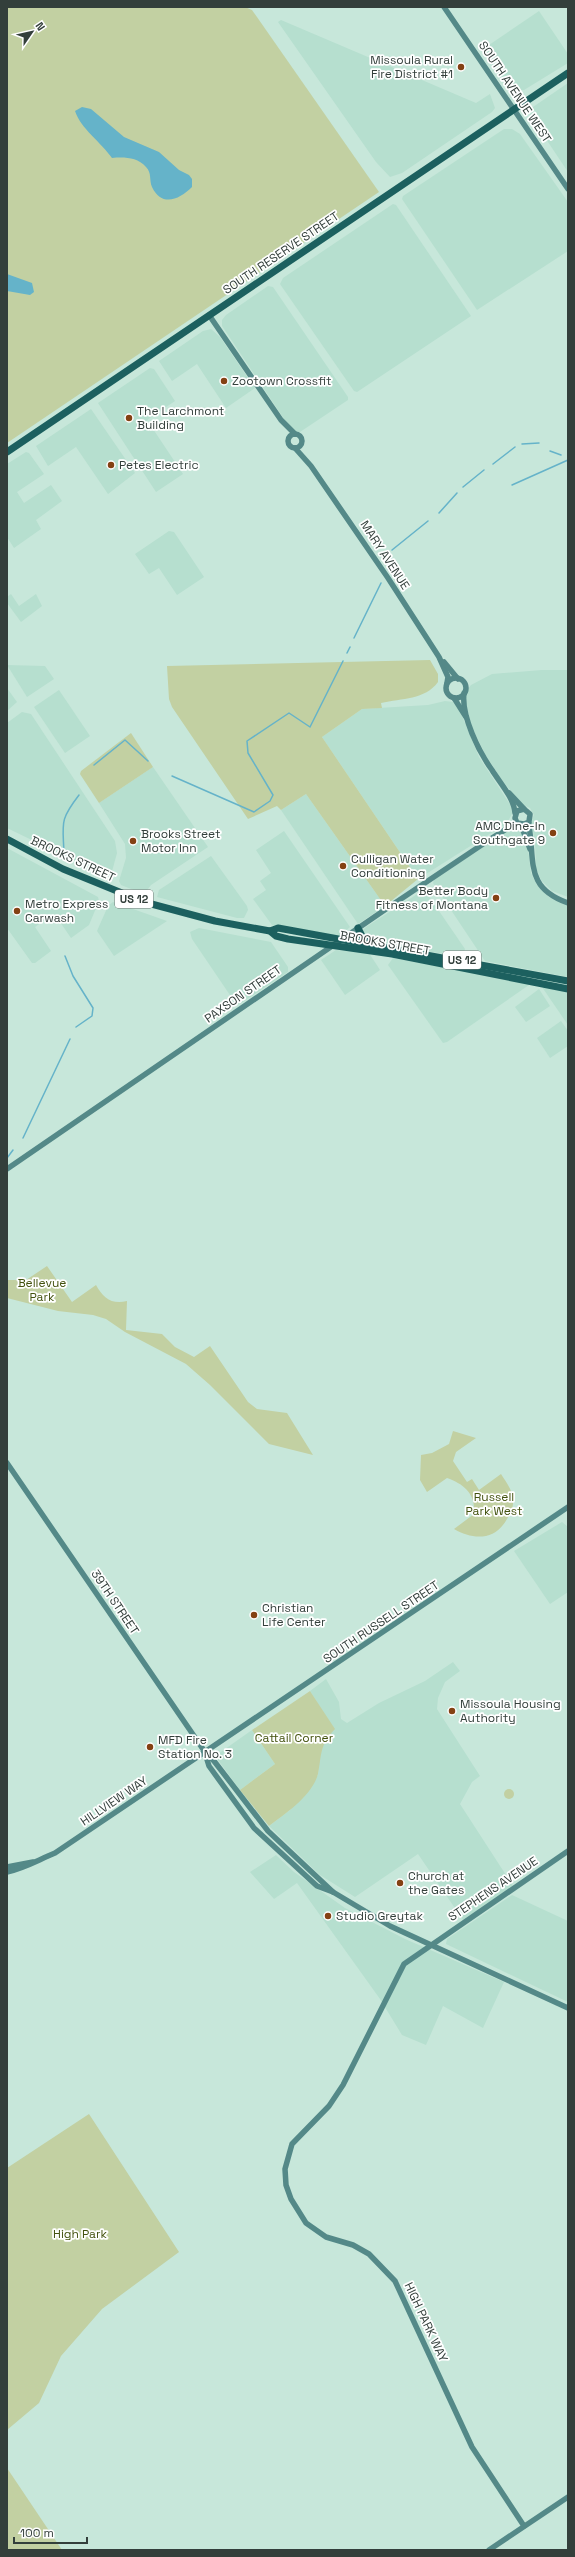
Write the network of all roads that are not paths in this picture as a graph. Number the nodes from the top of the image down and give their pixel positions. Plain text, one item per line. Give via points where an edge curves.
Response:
1 (444, 7) edge
2 (568, 73) edge
3 (514, 109) junction
4 (568, 189) edge
5 (209, 315) junction
6 (281, 420) junction
7 (295, 434) junction
8 (288, 439) junction
9 (298, 446) junction
10 (7, 452) edge
11 (439, 657) junction
12 (458, 679) junction
13 (447, 684) junction
14 (464, 693) junction
15 (454, 698) junction
16 (468, 721) junction
17 (502, 784) junction
18 (524, 809) junction
19 (515, 815) junction
20 (529, 822) junction
21 (521, 824) junction
22 (492, 838) junction
23 (7, 839) edge
24 (531, 851) junction
25 (568, 902) edge
26 (358, 928) junction
27 (270, 931) junction
28 (341, 940) junction
29 (374, 944) junction
30 (334, 945) junction
31 (568, 980) edge
32 (568, 989) edge
33 (7, 1169) edge
34 (7, 1463) edge
35 (568, 1507) edge
36 (205, 1752) junction
37 (254, 1828) junction
38 (568, 1851) edge
39 (33, 1862) junction
40 (7, 1867) edge
41 (305, 1867) junction
42 (7, 1872) edge
43 (333, 1892) junction
44 (431, 1945) junction
45 (568, 2008) edge
46 (568, 2497) edge
47 (524, 2526) junction
48 (489, 2550) edge

1 - 3 street, SOUTH AVENUE WEST
2 - 3 highway, SOUTH RESERVE STREET
3 - 4 street, SOUTH AVENUE WEST
3 - 5 highway, SOUTH RESERVE STREET
5 - 6 street
5 - 10 highway, SOUTH RESERVE STREET
6 - 7 street
6 - 8 street
7 - 8 street
7 - 9 street via 301,438
8 - 9 street via 289,446
9 - 11 street, MARY AVENUE
11 - 12 street, MARY AVENUE
11 - 13 street, MARY AVENUE via 448,677
12 - 13 street
12 - 14 street via 465,685
13 - 15 street via 447,692
14 - 15 street
14 - 16 street
15 - 16 street
16 - 17 street via 479,750
17 - 18 street
17 - 19 street via 514,806
18 - 19 street
18 - 20 street via 530,814
19 - 21 street via 516,821
19 - 22 street, PAXSON STREET
20 - 21 street
20 - 24 street
21 - 22 street, PAXSON STREET via 511,826
21 - 24 street
22 - 26 street, PAXSON STREET
23 - 27 highway, BROOKS STREET / US 12 via 63,870 144,902 216,922
24 - 25 street via 533,870 539,884 547,892
26 - 28 street, PAXSON STREET
26 - 29 highway via 363,938
27 - 28 highway, BROOKS STREET / US 12 via 278,928
27 - 30 highway, BROOKS STREET / US 12 via 276,936 288,939
28 - 29 highway, BROOKS STREET / US 12
28 - 30 street, PAXSON STREET
29 - 31 highway, BROOKS STREET / US 12
30 - 32 highway, BROOKS STREET / US 12
30 - 33 street, PAXSON STREET
34 - 36 street, 39TH STREET
35 - 36 street, SOUTH RUSSELL STREET
36 - 37 street via 209,1766
36 - 39 street, HILLVIEW WAY via 55,1853
36 - 41 street via 258,1820
37 - 41 street via 263,1832 298,1866
37 - 43 street via 317,1886
38 - 44 street, STEPHENS AVENUE
39 - 40 street, HILLVIEW WAY
39 - 42 street, HILLVIEW WAY via 29,1866
41 - 43 street
43 - 44 street via 375,1918
44 - 45 street
44 - 47 street, HIGH PARK WAY via 413,1956 401,1968 338,2092 292,2144 286,2162 286,2185 293,2204 306,2223 326,2237 352,2245 369,2254 396,2281 472,2447
46 - 47 street
47 - 48 street

